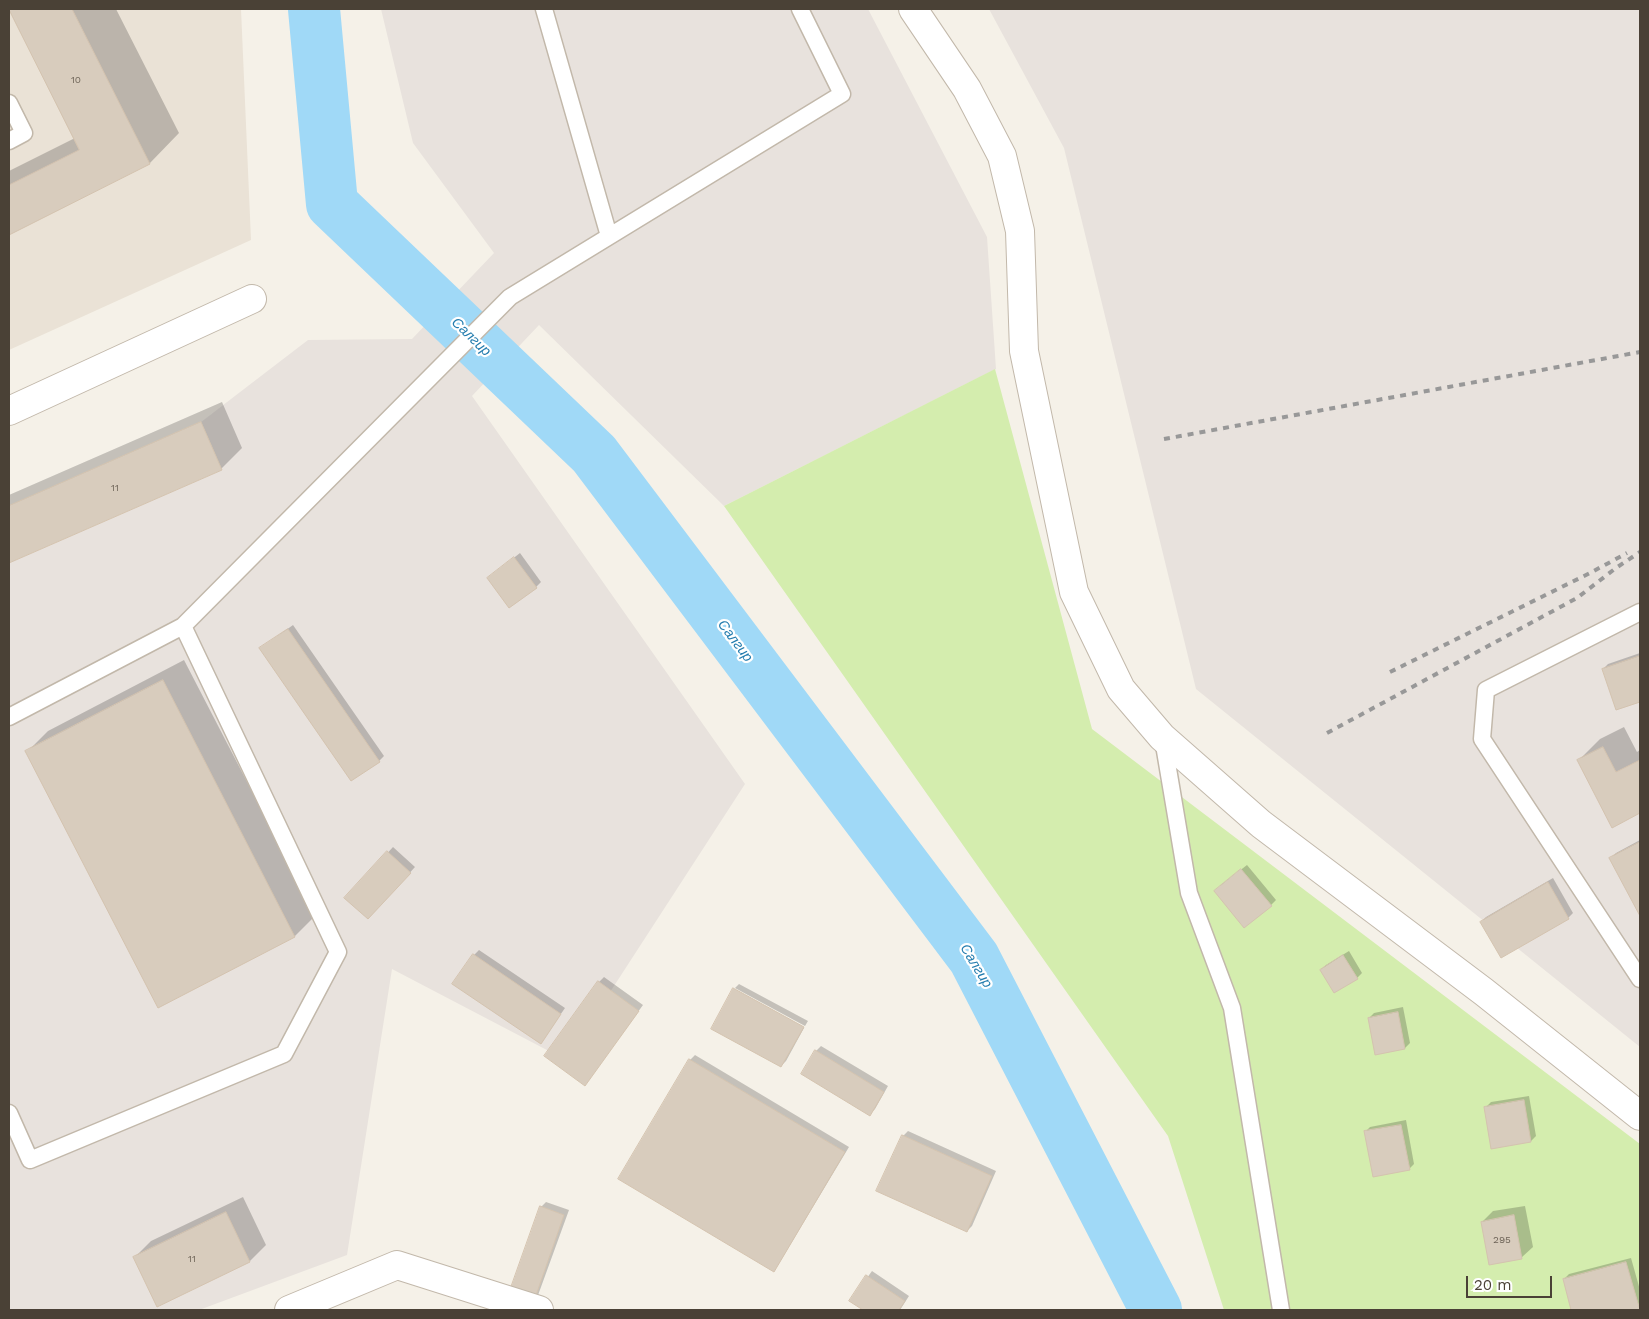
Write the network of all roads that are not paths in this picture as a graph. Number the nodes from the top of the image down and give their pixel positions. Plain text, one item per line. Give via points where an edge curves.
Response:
1 (544, 9) edge
2 (800, 9) edge
3 (913, 9) edge
4 (9, 102) edge
5 (9, 141) edge
6 (609, 236) junction
7 (252, 298) dead end
8 (9, 411) edge
9 (1640, 612) edge
10 (183, 626) junction
11 (9, 717) edge
12 (1162, 737) junction
13 (1640, 979) edge
14 (9, 1113) edge
15 (1640, 1116) edge
16 (289, 1310) edge
17 (539, 1310) edge
18 (1281, 1310) edge

1 - 6 lane
2 - 6 lane via 842,94
3 - 12 street via 967,88 1002,156 1020,231 1024,350 1074,592 1121,689
4 - 5 lane via 24,133
6 - 10 lane via 510,297
7 - 8 street
9 - 13 lane via 1486,690 1482,738
10 - 11 lane
10 - 14 lane via 338,952 284,1054 30,1160
12 - 15 street via 1261,824 1484,992
12 - 18 lane via 1189,893 1232,1008
16 - 17 street via 397,1265

